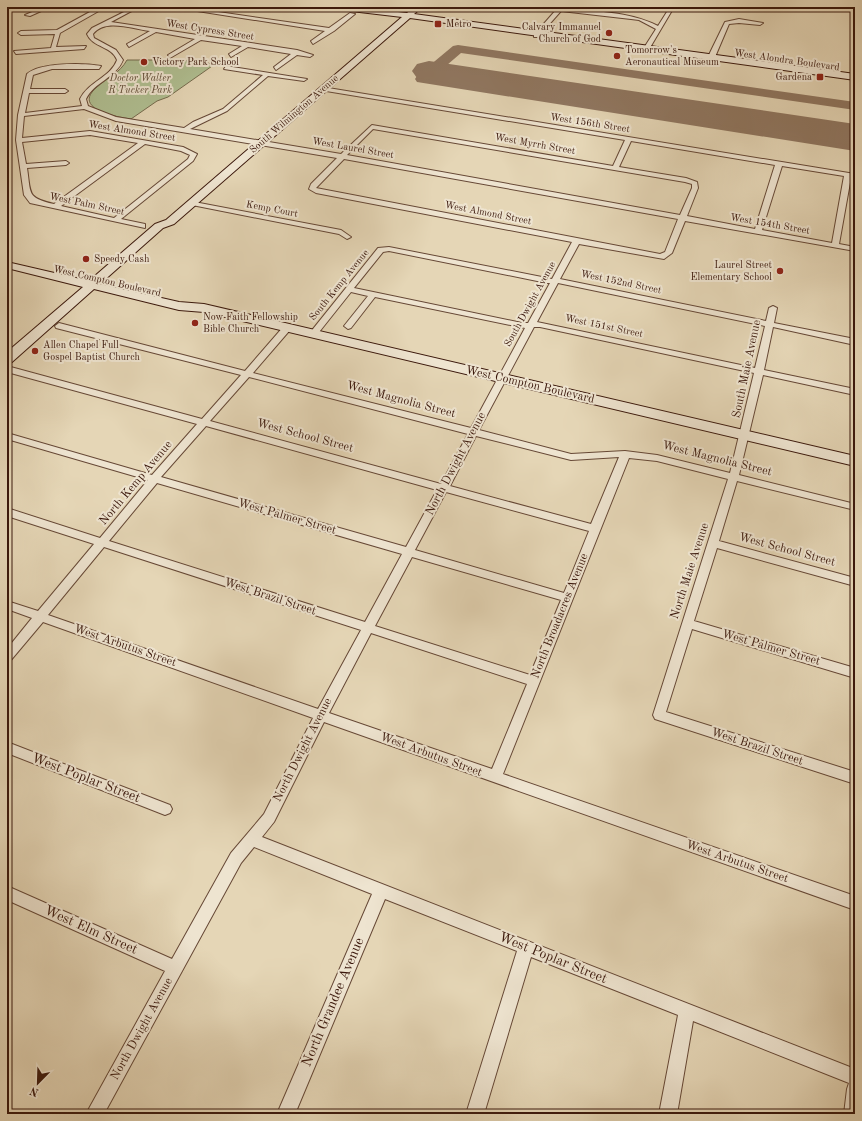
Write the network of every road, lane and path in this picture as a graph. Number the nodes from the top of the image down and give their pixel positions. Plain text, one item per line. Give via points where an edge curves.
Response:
1 (48, 7) edge
2 (104, 7) edge
3 (137, 7) edge
4 (174, 7) edge
5 (334, 7) edge
6 (418, 7) edge
7 (538, 7) edge
8 (672, 7) edge
9 (561, 8) edge
10 (130, 11) junction
11 (352, 14) dead end
12 (28, 15) dead end
13 (284, 15) dead end
14 (407, 17) junction
15 (317, 19) dead end
16 (274, 21) junction
17 (106, 23) junction
18 (760, 23) dead end
19 (307, 26) junction
20 (659, 28) junction
21 (332, 30) junction
22 (155, 31) junction
23 (58, 32) junction
24 (21, 33) dead end
25 (538, 35) junction
26 (200, 38) junction
27 (313, 42) dead end
28 (247, 45) junction
29 (129, 46) dead end
30 (84, 47) dead end
31 (53, 49) junction
32 (646, 50) junction
33 (16, 52) dead end
34 (297, 52) junction
35 (231, 55) dead end
36 (170, 56) dead end
37 (310, 56) dead end
38 (710, 59) junction
39 (99, 67) dead end
40 (226, 68) dead end
41 (276, 68) dead end
42 (267, 74) junction
43 (855, 77) edge
44 (304, 79) dead end
45 (855, 80) edge
46 (322, 89) junction
47 (26, 91) junction
48 (65, 91) dead end
49 (85, 107) junction
50 (21, 116) junction
51 (186, 130) junction
52 (19, 140) junction
53 (628, 140) junction
54 (144, 142) junction
55 (262, 142) junction
56 (341, 156) junction
57 (66, 163) dead end
58 (779, 164) junction
59 (24, 166) junction
60 (615, 168) junction
61 (851, 176) edge
62 (192, 203) junction
63 (55, 207) junction
64 (682, 218) junction
65 (115, 220) junction
66 (142, 226) dead end
67 (758, 231) junction
68 (347, 237) dead end
69 (577, 240) junction
70 (835, 245) junction
71 (855, 249) edge
72 (381, 250) joint
73 (7, 258) edge
74 (7, 265) edge
75 (555, 281) junction
76 (100, 283) junction
77 (348, 289) junction
78 (373, 295) junction
79 (773, 308) dead end
80 (532, 325) junction
81 (768, 325) junction
82 (59, 326) junction
83 (348, 326) dead end
84 (287, 328) junction
85 (313, 334) junction
86 (855, 342) edge
87 (8, 367) edge
88 (758, 371) junction
89 (248, 373) junction
90 (501, 378) junction
91 (855, 392) edge
92 (205, 422) junction
93 (473, 432) junction
94 (745, 435) junction
95 (7, 436) edge
96 (625, 454) junction
97 (855, 461) edge
98 (734, 476) junction
99 (155, 478) junction
100 (444, 488) junction
101 (855, 507) edge
102 (7, 512) edge
103 (595, 528) junction
104 (102, 543) junction
105 (712, 543) junction
106 (410, 552) junction
107 (855, 582) edge
108 (567, 598) junction
109 (7, 605) edge
110 (41, 617) junction
111 (687, 623) junction
112 (367, 628) junction
113 (7, 657) edge
114 (855, 673) edge
115 (534, 681) junction
116 (321, 715) junction
117 (659, 715) joint
118 (7, 747) edge
119 (495, 778) junction
120 (855, 778) edge
121 (165, 809) dead end
122 (250, 839) junction
123 (381, 890) junction
124 (7, 893) edge
125 (855, 903) edge
126 (526, 947) junction
127 (175, 968) junction
128 (687, 1011) junction
129 (855, 1077) edge
130 (855, 1089) edge
131 (95, 1114) edge
132 (286, 1114) edge
133 (475, 1114) edge
134 (668, 1114) edge
135 (853, 1114) edge

1 - 12 street
2 - 10 street
2 - 23 street via 75,20
3 - 10 street
4 - 16 street
5 - 14 main road, West Alondra Boulevard
6 - 14 main road, South Wilmington Avenue
7 - 9 street
8 - 20 street
9 - 20 street via 641,19
9 - 25 street
10 - 17 street
11 - 21 street
13 - 16 street
14 - 25 main road, West Alondra Boulevard via 422,17
14 - 46 main road, South Wilmington Avenue
15 - 19 street
16 - 19 street
17 - 22 street, West Cypress Street
17 - 49 street via 91,32 90,37 115,51 119,56 119,64 87,90 83,99
18 - 38 street via 727,23
19 - 21 street
20 - 32 street
21 - 27 street
22 - 26 street, West Cypress Street
22 - 29 street
23 - 24 street
23 - 31 street
25 - 32 main road, West Alondra Boulevard
26 - 28 street, West Cypress Street
26 - 36 street
28 - 34 street, West Cypress Street
28 - 35 street
30 - 31 street
31 - 33 street
32 - 38 main road, West Alondra Boulevard
34 - 37 street, West Cypress Street
34 - 41 street
38 - 43 main road, West Alondra Boulevard
38 - 45 main road, West Alondra Boulevard
39 - 47 street via 35,70 30,74
40 - 42 street
42 - 44 street
42 - 51 street via 227,109 196,122
46 - 53 street, West 156th Street
46 - 55 main road, South Wilmington Avenue
47 - 48 street
47 - 50 street
49 - 50 street
49 - 51 street, West Laurel Street via 105,116
50 - 52 street
51 - 55 street, West Laurel Street
52 - 54 street, West Almond Street via 83,133
52 - 59 street
53 - 58 street, West 156th Street
53 - 60 street
54 - 63 street
54 - 65 street, West Almond Street via 197,153
55 - 56 street, West Laurel Street
55 - 62 main road, South Wilmington Avenue
56 - 60 street, West Myrrh Street via 372,127
56 - 64 street, West Laurel Street
56 - 69 street, West Almond Street via 312,189
57 - 59 street
58 - 61 street, West 156th Street
58 - 67 street
59 - 63 street, West Palm Street via 30,199
60 - 64 street, West Myrrh Street via 695,183
61 - 70 street
62 - 68 street, Kemp Court via 340,232
62 - 76 main road, South Wilmington Avenue via 170,222 173,224 161,236
63 - 65 street, West Palm Street
64 - 67 street, West 154th Street
64 - 69 street, West Almond Street via 668,253 661,257
65 - 66 street, West Palm Street
67 - 70 street, West 154th Street
69 - 75 street, South Dwight Avenue
70 - 71 street, West 154th Street
72 - 75 street, West 152nd Street via 389,249
72 - 77 street, South Kemp Avenue
73 - 76 main road, West Compton Boulevard
74 - 76 main road, West Compton Boulevard
75 - 80 street, South Dwight Avenue
75 - 81 street, West 152nd Street
76 - 82 main road
76 - 84 main road, West Compton Boulevard via 179,306 204,308
76 - 87 main road
77 - 78 street, West 151st Street
77 - 85 street, South Kemp Avenue
78 - 80 street, West 151st Street via 522,326
78 - 83 street
79 - 81 street, South Maie Avenue
80 - 88 street, West 151st Street via 540,324
80 - 90 street, South Dwight Avenue
81 - 86 street, West 152nd Street
81 - 88 street, South Maie Avenue
82 - 87 main road
82 - 89 street, West Magnolia Street
84 - 85 main road, West Compton Boulevard
84 - 89 street, North Kemp Avenue
85 - 90 main road, West Compton Boulevard
87 - 92 street, West School Street
88 - 91 street, West 151st Street
88 - 94 street, South Maie Avenue
89 - 92 street, North Kemp Avenue
89 - 93 street, West Magnolia Street
90 - 93 street, North Dwight Avenue
90 - 94 main road, West Compton Boulevard
92 - 99 street, North Kemp Avenue
92 - 100 street, West School Street
93 - 96 street, West Magnolia Street via 572,457
93 - 100 street, North Dwight Avenue
94 - 97 main road, West Compton Boulevard
94 - 98 street, North Maie Avenue
95 - 99 street, West Palmer Street
96 - 98 street, West Magnolia Street via 657,458
96 - 103 street, North Broadacres Avenue
98 - 101 street, West Magnolia Street
98 - 105 street, North Maie Avenue
99 - 104 street, North Kemp Avenue
99 - 106 street, West Palmer Street
100 - 103 street, West School Street
100 - 106 street, North Dwight Avenue
102 - 104 street, West Brazil Street
103 - 108 street, North Broadacres Avenue
104 - 110 street, North Kemp Avenue
104 - 112 street, West Brazil Street
105 - 107 street, West School Street
105 - 111 street, North Maie Avenue
106 - 108 street, West Palmer Street
106 - 112 street, North Dwight Avenue
108 - 115 street, North Broadacres Avenue
109 - 110 street, West Arbutus Street
110 - 113 street, North Kemp Avenue
110 - 116 street, West Arbutus Street
111 - 114 street, West Palmer Street
111 - 117 street, North Maie Avenue
112 - 115 street, West Brazil Street
112 - 116 street, North Dwight Avenue
115 - 119 street, North Broadacres Avenue
116 - 119 street, West Arbutus Street
116 - 122 street, North Dwight Avenue via 269,818
117 - 120 street, West Brazil Street
118 - 121 street, West Poplar Street
119 - 125 street, West Arbutus Street
122 - 123 street, West Poplar Street
122 - 127 street, North Dwight Avenue via 236,858
123 - 126 street, West Poplar Street
123 - 132 street, North Grandee Avenue
124 - 127 street, West Elm Street
126 - 128 street, West Poplar Street
126 - 133 street
127 - 131 street, North Dwight Avenue
128 - 129 street, West Poplar Street
128 - 134 street
130 - 135 street

